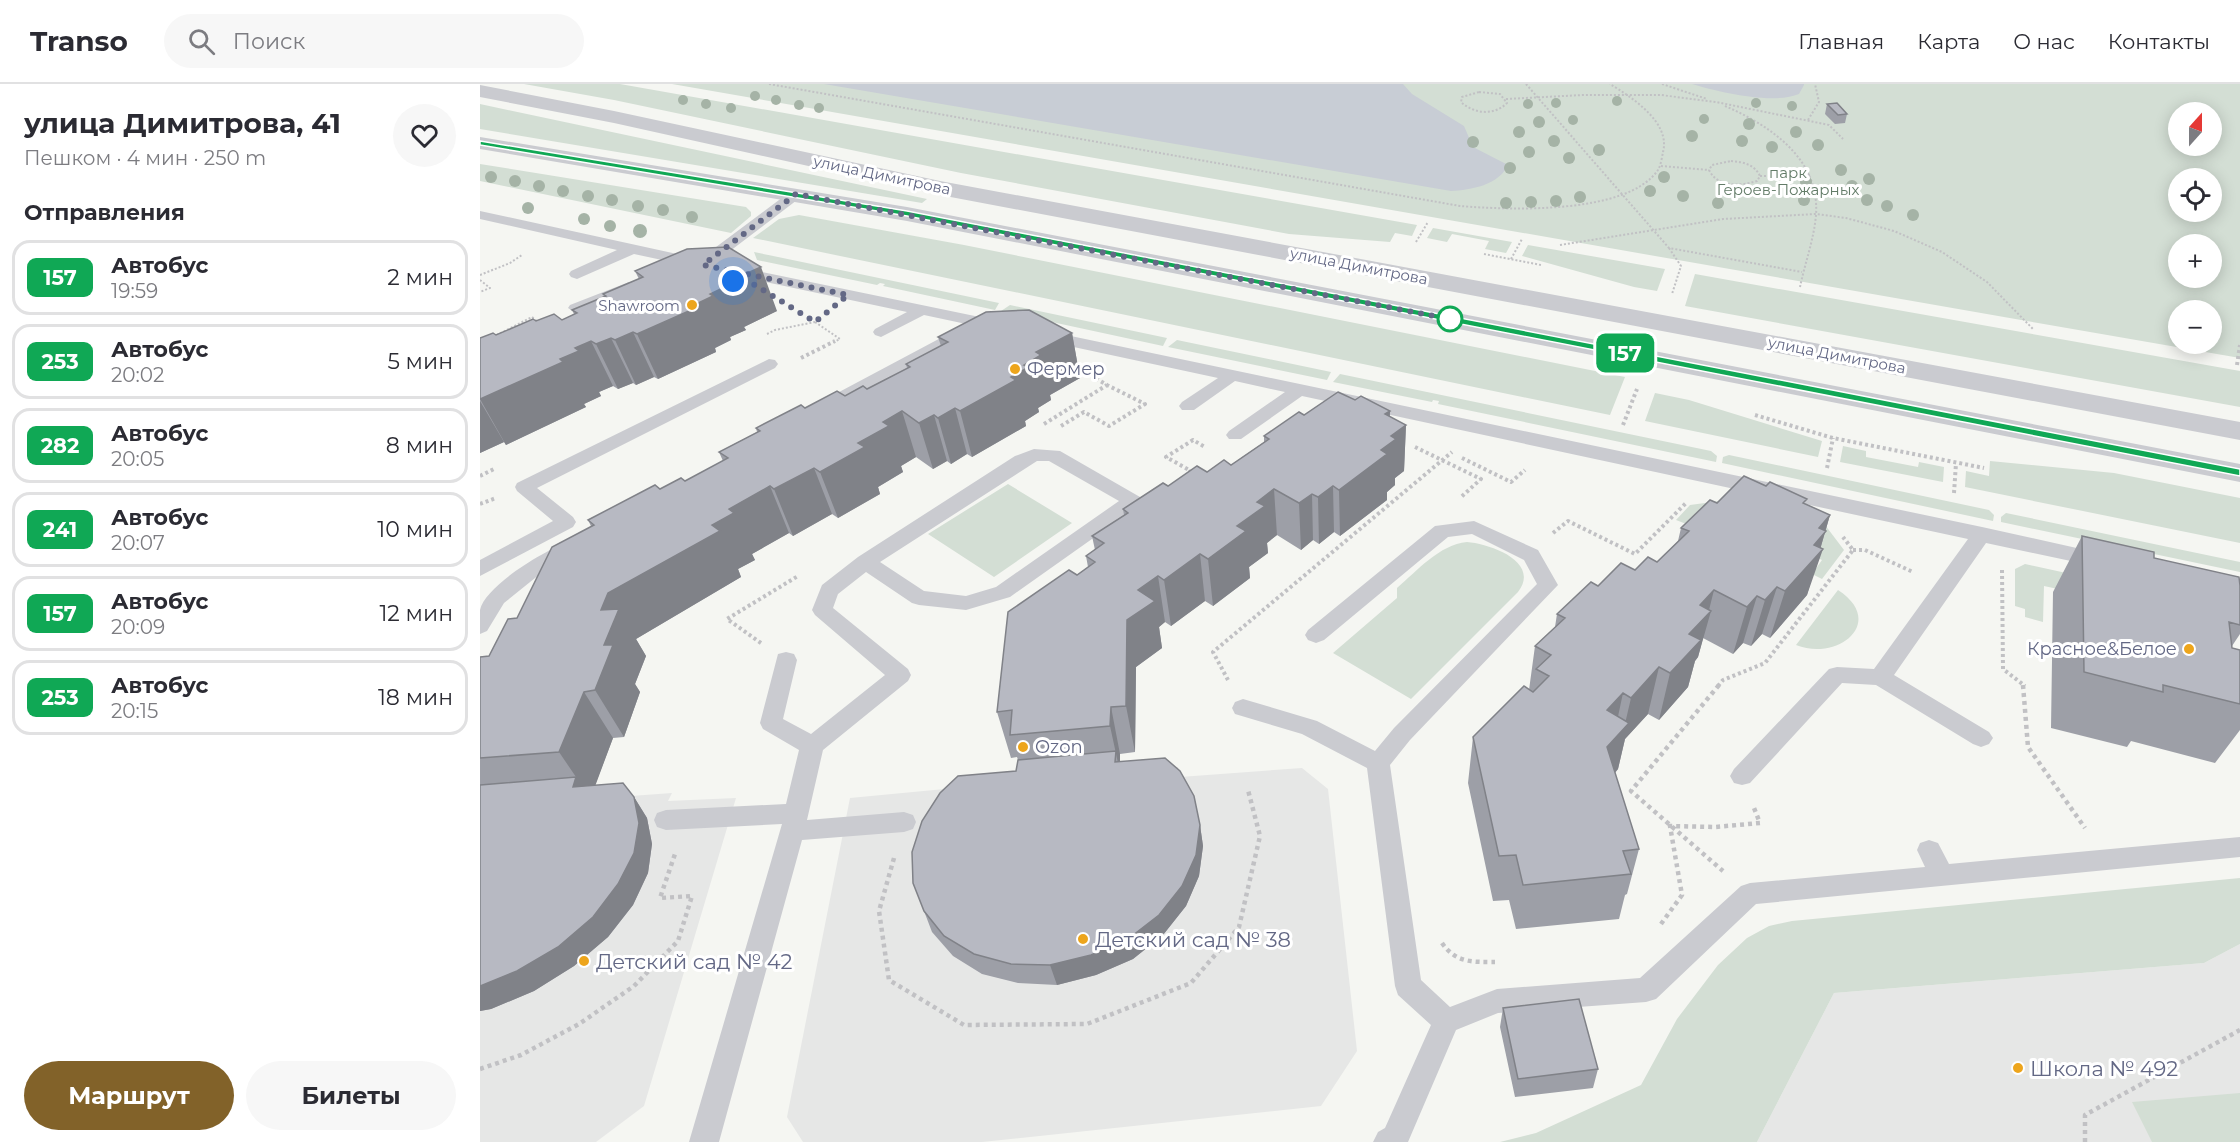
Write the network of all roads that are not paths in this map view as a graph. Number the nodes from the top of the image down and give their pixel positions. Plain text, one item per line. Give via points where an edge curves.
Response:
1 (480, 92) edge
2 (480, 143) edge
3 (796, 194) junction
4 (480, 215) edge
5 (632, 249) junction
6 (703, 265) junction
7 (577, 274) dead end
8 (671, 274) edge
9 (639, 283) edge
10 (576, 308) edge
11 (922, 310) junction
12 (979, 322) junction
13 (881, 332) dead end
14 (769, 364) dead end
15 (1232, 376) junction
16 (1299, 390) junction
17 (1188, 406) dead end
18 (813, 414) edge
19 (2240, 431) edge
20 (1235, 435) dead end
21 (2240, 473) edge
22 (1982, 534) junction
23 (585, 540) edge
24 (866, 562) junction
25 (2113, 563) edge
26 (480, 569) edge
27 (480, 626) edge
28 (1316, 635) dead end
29 (786, 660) dead end
30 (1880, 677) junction
31 (1243, 708) road end
32 (1981, 738) dead end
33 (813, 746) junction
34 (1378, 763) junction
35 (1742, 776) dead end
36 (666, 820) road end
37 (794, 822) junction
38 (904, 822) road end
39 (2240, 847) edge
40 (1929, 850) dead end
41 (1942, 876) junction
42 (1446, 1021) junction
43 (704, 1142) edge
44 (1388, 1142) edge

1 - 19 street, улица Димитрова via 940,188
2 - 3 street, улица Димитрова
3 - 6 lane
3 - 21 street, улица Димитрова
4 - 5 lane
5 - 6 lane
5 - 7 lane
6 - 8 lane
6 - 11 lane
9 - 10 lane
11 - 12 lane
11 - 13 lane
12 - 15 lane
12 - 18 lane
14 - 26 lane via 524,487 566,522
15 - 16 lane
15 - 17 lane
16 - 20 lane
16 - 22 lane via 1480,428 1571,454 1714,477
22 - 25 lane
22 - 30 lane
23 - 27 lane via 533,569 497,598
24 - 24 lane via 1034,455 1053,455 1133,501 1003,592 966,603 919,598
24 - 33 lane via 829,590 822,610 900,675
28 - 34 lane via 1442,531 1474,526 1531,555 1548,585
29 - 33 lane via 771,723
30 - 32 lane
30 - 35 lane via 1837,675
31 - 34 lane via 1309,727
33 - 37 lane
34 - 42 lane via 1408,986
36 - 37 lane
37 - 38 lane
37 - 43 lane
39 - 41 lane
40 - 41 lane
41 - 42 lane via 1750,894 1646,990 1497,1001
42 - 44 lane via 1395,1138

